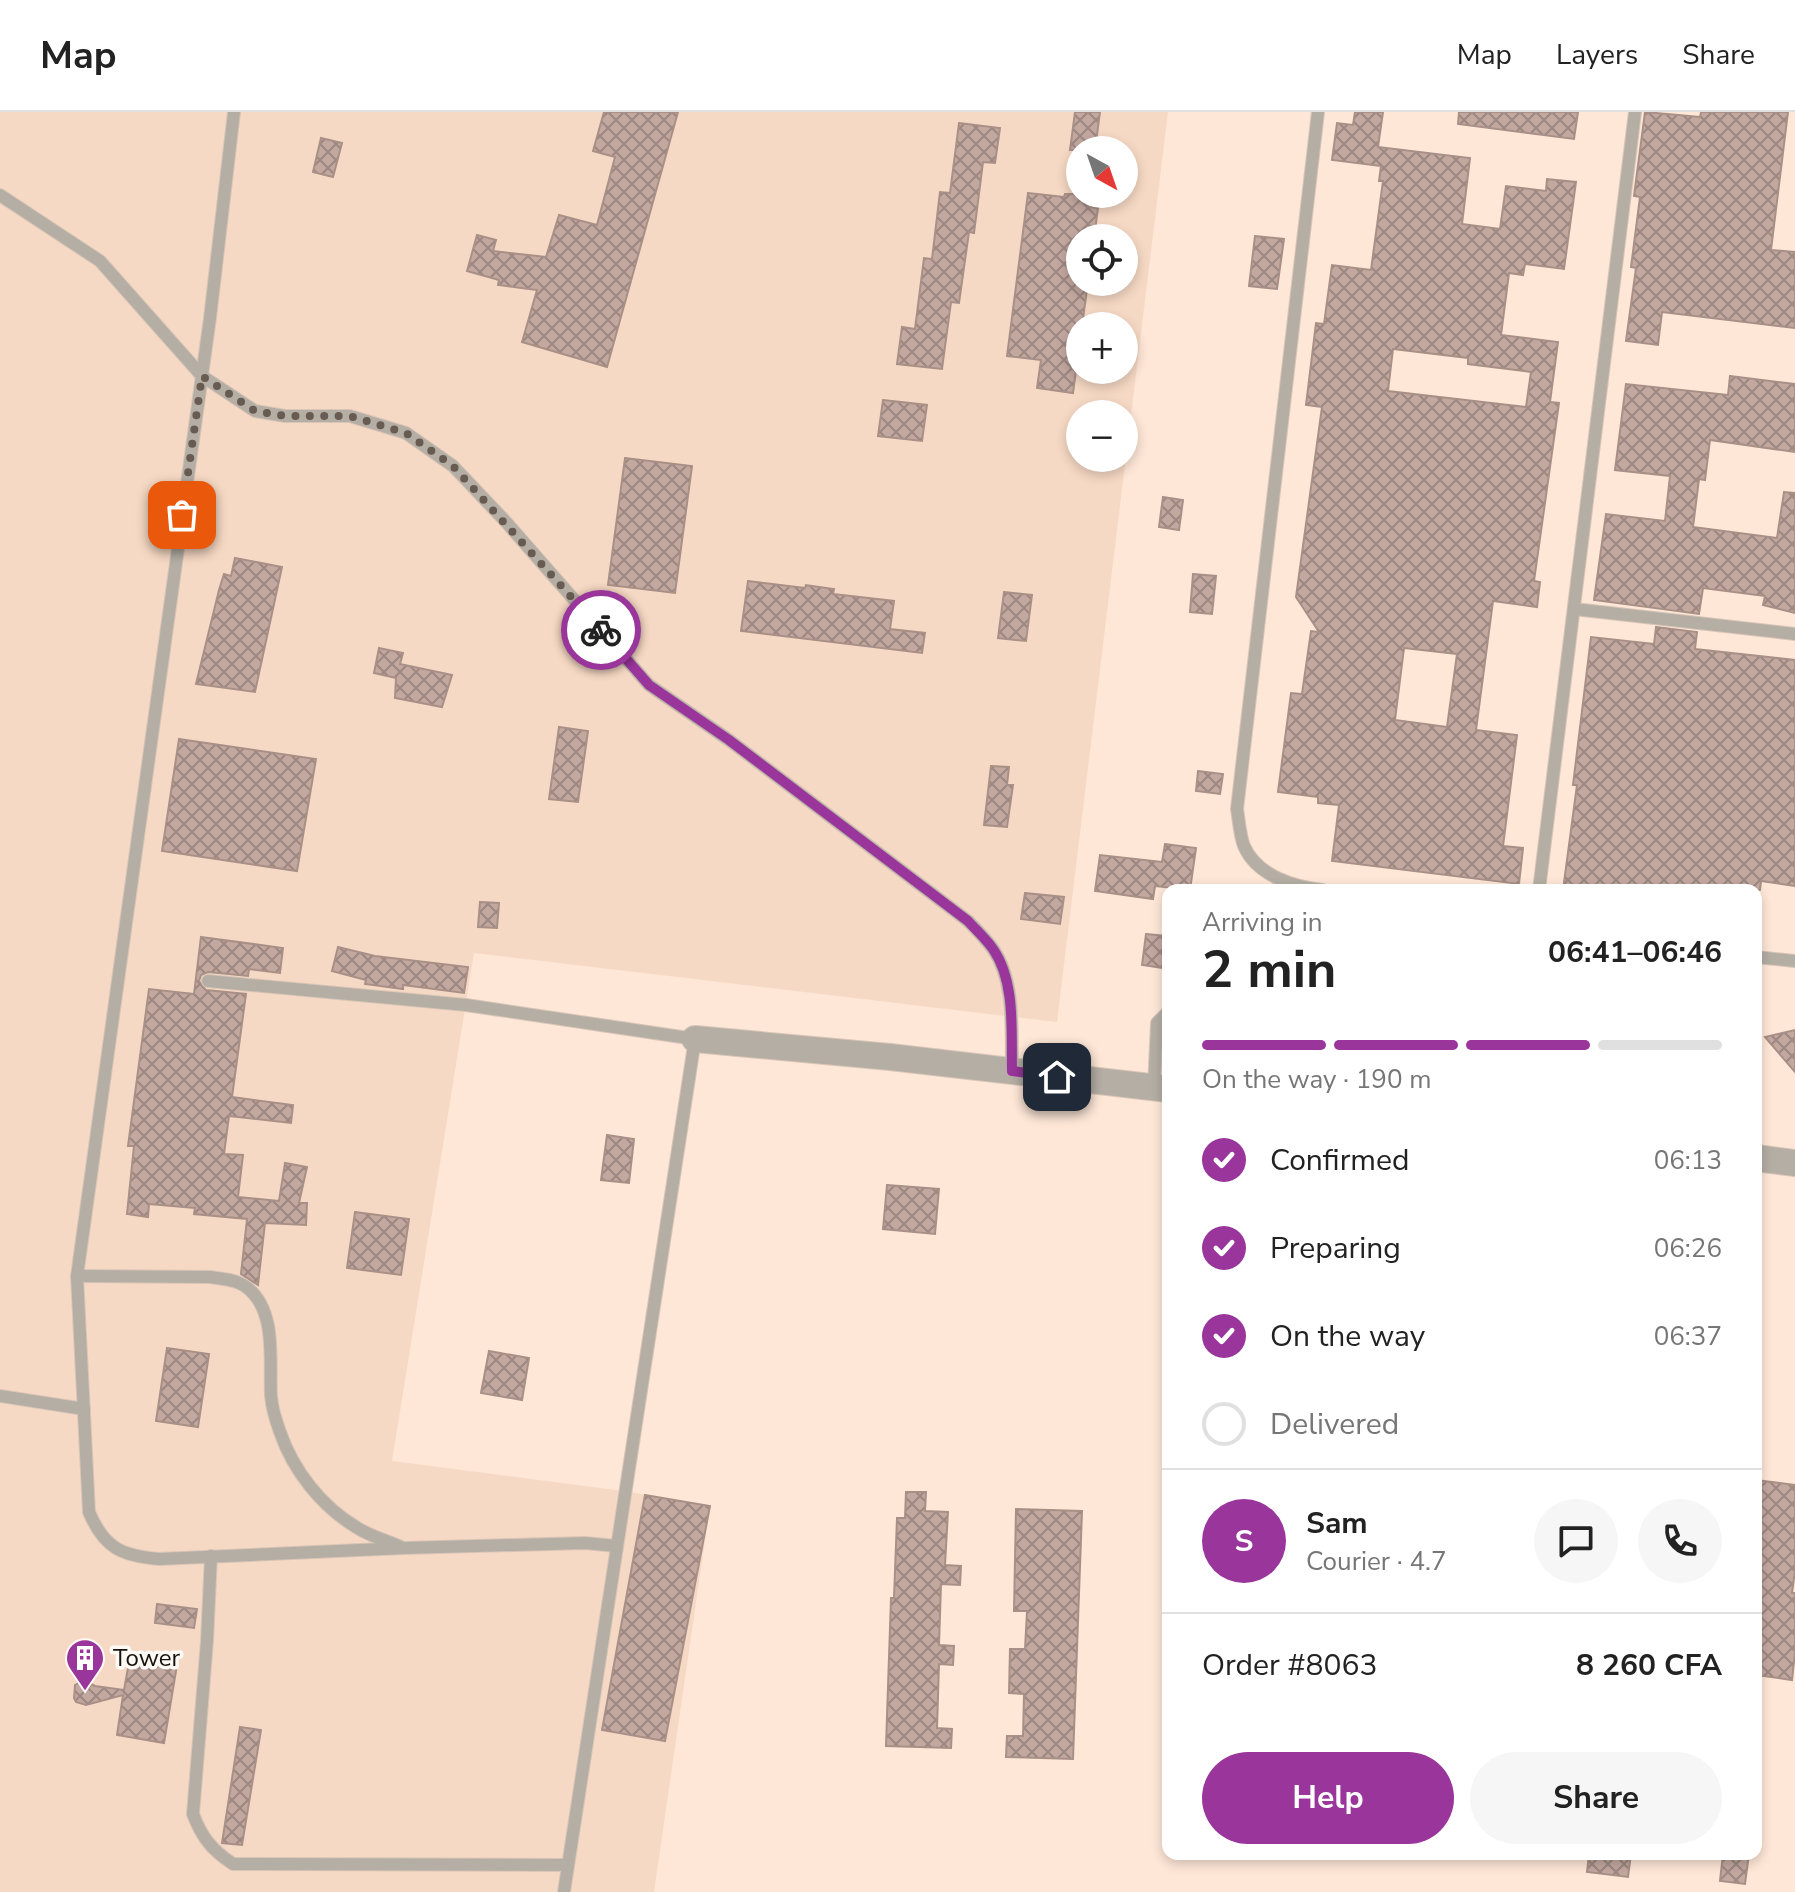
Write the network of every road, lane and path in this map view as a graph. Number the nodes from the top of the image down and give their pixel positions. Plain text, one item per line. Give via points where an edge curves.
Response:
1 (234, 112) edge
2 (1318, 112) edge
3 (1635, 112) edge
4 (0, 195) edge
5 (202, 376) junction
6 (1574, 609) junction
7 (1795, 634) edge
8 (1294, 884) edge
9 (1540, 884) edge
10 (1762, 958) edge
11 (1795, 961) edge
12 (208, 981) dead end
13 (1162, 1018) edge
14 (695, 1039) junction
15 (1012, 1071) junction
16 (1161, 1089) edge
17 (1762, 1159) edge
18 (1795, 1163) edge
19 (77, 1276) junction
20 (0, 1396) edge
21 (84, 1409) junction
22 (616, 1546) junction
23 (404, 1548) junction
24 (211, 1556) junction
25 (568, 1865) junction
26 (564, 1892) edge

1 - 5 lane
2 - 8 lane via 1237,809 1244,847 1268,874
3 - 6 lane
4 - 5 lane via 100,261
5 - 15 lane via 255,411 350,416 406,433 453,466 649,685 968,921 995,951 1005,978
5 - 19 lane
6 - 7 lane
6 - 9 lane
10 - 11 lane
12 - 14 lane via 466,1005
13 - 16 lane via 1157,1023
14 - 15 street
14 - 22 lane
15 - 16 street
17 - 18 street
19 - 21 lane
19 - 23 lane via 210,1277 246,1286 261,1304 269,1330 272,1400 300,1474 356,1527
20 - 21 lane
21 - 24 lane via 89,1512 98,1533 133,1557
22 - 23 lane
22 - 25 lane
23 - 24 lane
24 - 25 lane via 193,1814 200,1835 214,1851 233,1864
25 - 26 lane

